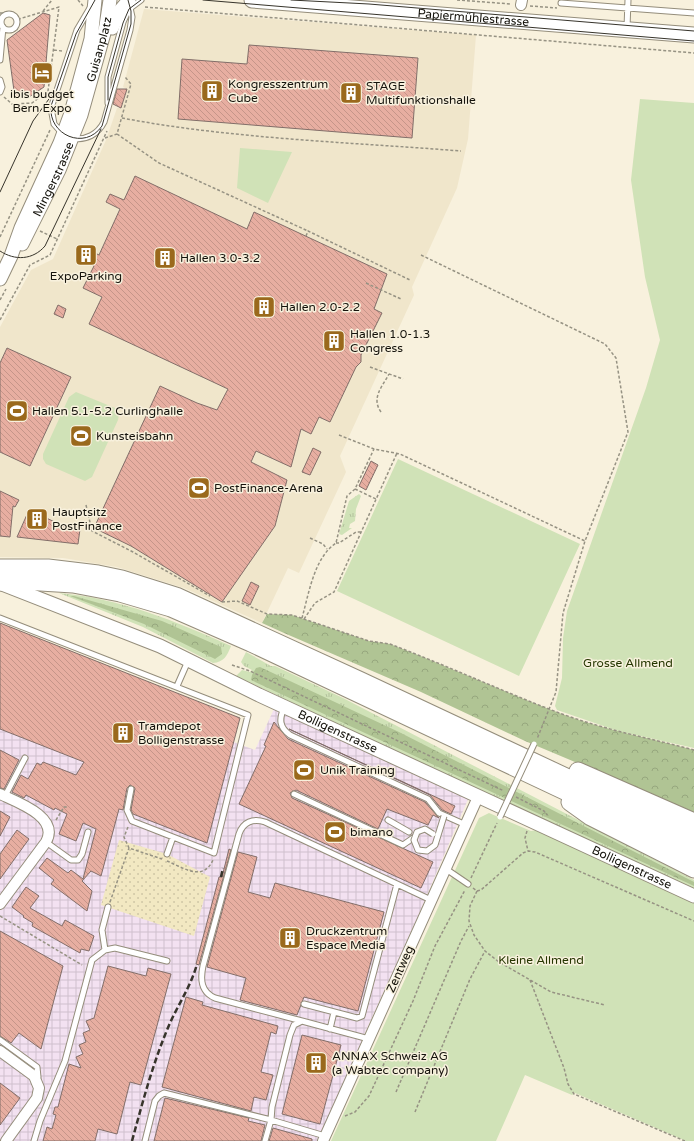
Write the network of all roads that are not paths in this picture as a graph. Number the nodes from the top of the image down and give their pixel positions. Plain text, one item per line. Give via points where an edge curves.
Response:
1 (95, 0) edge
2 (110, 0) edge
3 (252, 0) edge
4 (628, 0) edge
5 (131, 2) edge
6 (561, 3) dead end
7 (628, 8) junction
8 (694, 13) edge
9 (1, 18) edge
10 (3, 28) junction
11 (627, 29) junction
12 (694, 35) edge
13 (0, 60) edge
14 (0, 80) edge
15 (0, 92) edge
16 (84, 97) junction
17 (108, 110) junction
18 (68, 136) junction
19 (6, 261) edge
20 (0, 279) edge
21 (0, 568) edge
22 (0, 582) edge
23 (0, 618) edge
24 (189, 660) junction
25 (177, 686) junction
26 (285, 707) junction
27 (494, 743) junction
28 (534, 744) road end
29 (25, 758) dead end
30 (525, 772) junction
31 (132, 789) dead end
32 (294, 794) dead end
33 (3, 795) edge
34 (478, 797) junction
35 (441, 814) junction
36 (500, 816) road end
37 (388, 820) dead end
38 (694, 822) edge
39 (466, 825) junction
40 (88, 832) dead end
41 (409, 832) dead end
42 (433, 834) dead end
43 (173, 837) junction
44 (694, 837) edge
45 (414, 838) dead end
46 (46, 842) junction
47 (694, 852) edge
48 (166, 854) dead end
49 (446, 869) junction
50 (694, 869) edge
51 (397, 884) junction
52 (468, 884) road end
53 (694, 896) edge
54 (432, 900) junction
55 (0, 904) edge
56 (108, 907) road end
57 (105, 950) junction
58 (167, 961) dead end
59 (304, 1004) dead end
60 (334, 1012) junction
61 (302, 1021) junction
62 (330, 1029) junction
63 (368, 1039) junction
64 (0, 1040) edge
65 (0, 1051) edge
66 (39, 1086) junction
67 (271, 1120) junction
68 (324, 1139) edge
69 (6, 1141) edge
70 (34, 1141) edge
71 (145, 1141) edge
72 (265, 1141) edge

1 - 16 main road, Guisanplatz
1 - 18 lane via 77,30 51,108 55,126
2 - 16 main road, Guisanplatz via 106,26
3 - 11 main road, Papiermühlestrasse
4 - 7 lane
5 - 16 main road via 116,15 98,78 93,90
5 - 17 lane via 130,30
5 - 17 lane via 108,77
6 - 7 lane
7 - 8 lane
7 - 11 lane
9 - 10 lane
9 - 10 lane via 10,14 16,20 14,28
10 - 13 lane
11 - 12 main road, Papiermühlestrasse
14 - 15 lane
16 - 18 main road, Mingerstrasse
17 - 18 lane via 97,132 86,138
18 - 19 main road, Mingerstrasse via 26,240
19 - 20 main road, Mingerstrasse
21 - 27 highway via 48,568 98,574 169,594
22 - 24 main road, Bolligenstrasse
22 - 30 highway via 73,584 120,593 171,608
23 - 25 lane
24 - 25 lane
24 - 26 main road, Bolligenstrasse
25 - 43 lane via 248,715 214,853
26 - 34 main road, Bolligenstrasse
26 - 35 lane via 280,723 290,735 428,799
27 - 38 highway via 545,758
27 - 44 highway
28 - 36 lane, bridge
29 - 33 lane
30 - 47 highway
30 - 50 highway via 591,817
31 - 43 lane via 127,810 132,821
32 - 45 lane via 403,845
33 - 46 street via 41,816 49,827
34 - 39 street, Zentweg
34 - 53 main road, Bolligenstrasse
35 - 39 lane
35 - 42 lane, bridge via 435,845 427,851 418,850 414,843 415,835 425,830
37 - 41 lane
39 - 49 street, Zentweg
40 - 46 lane via 78,860 71,860
43 - 48 lane
46 - 55 street
49 - 52 lane
49 - 54 street, Zentweg
51 - 54 lane
51 - 60 lane via 362,1016 357,1018
51 - 61 lane via 265,822 254,820 242,828 204,966 202,984 207,993 215,998
54 - 63 street, Zentweg
56 - 57 lane via 102,930
57 - 58 lane via 115,948
57 - 70 lane via 92,960 65,1061
59 - 60 lane
60 - 62 lane
61 - 62 lane
61 - 67 lane via 296,1022 291,1028
62 - 63 lane
63 - 68 street, Zentweg
64 - 66 lane via 37,1067
65 - 66 street via 34,1077
66 - 69 street via 37,1098
67 - 68 lane
67 - 71 lane via 164,1093 155,1101
67 - 72 lane

